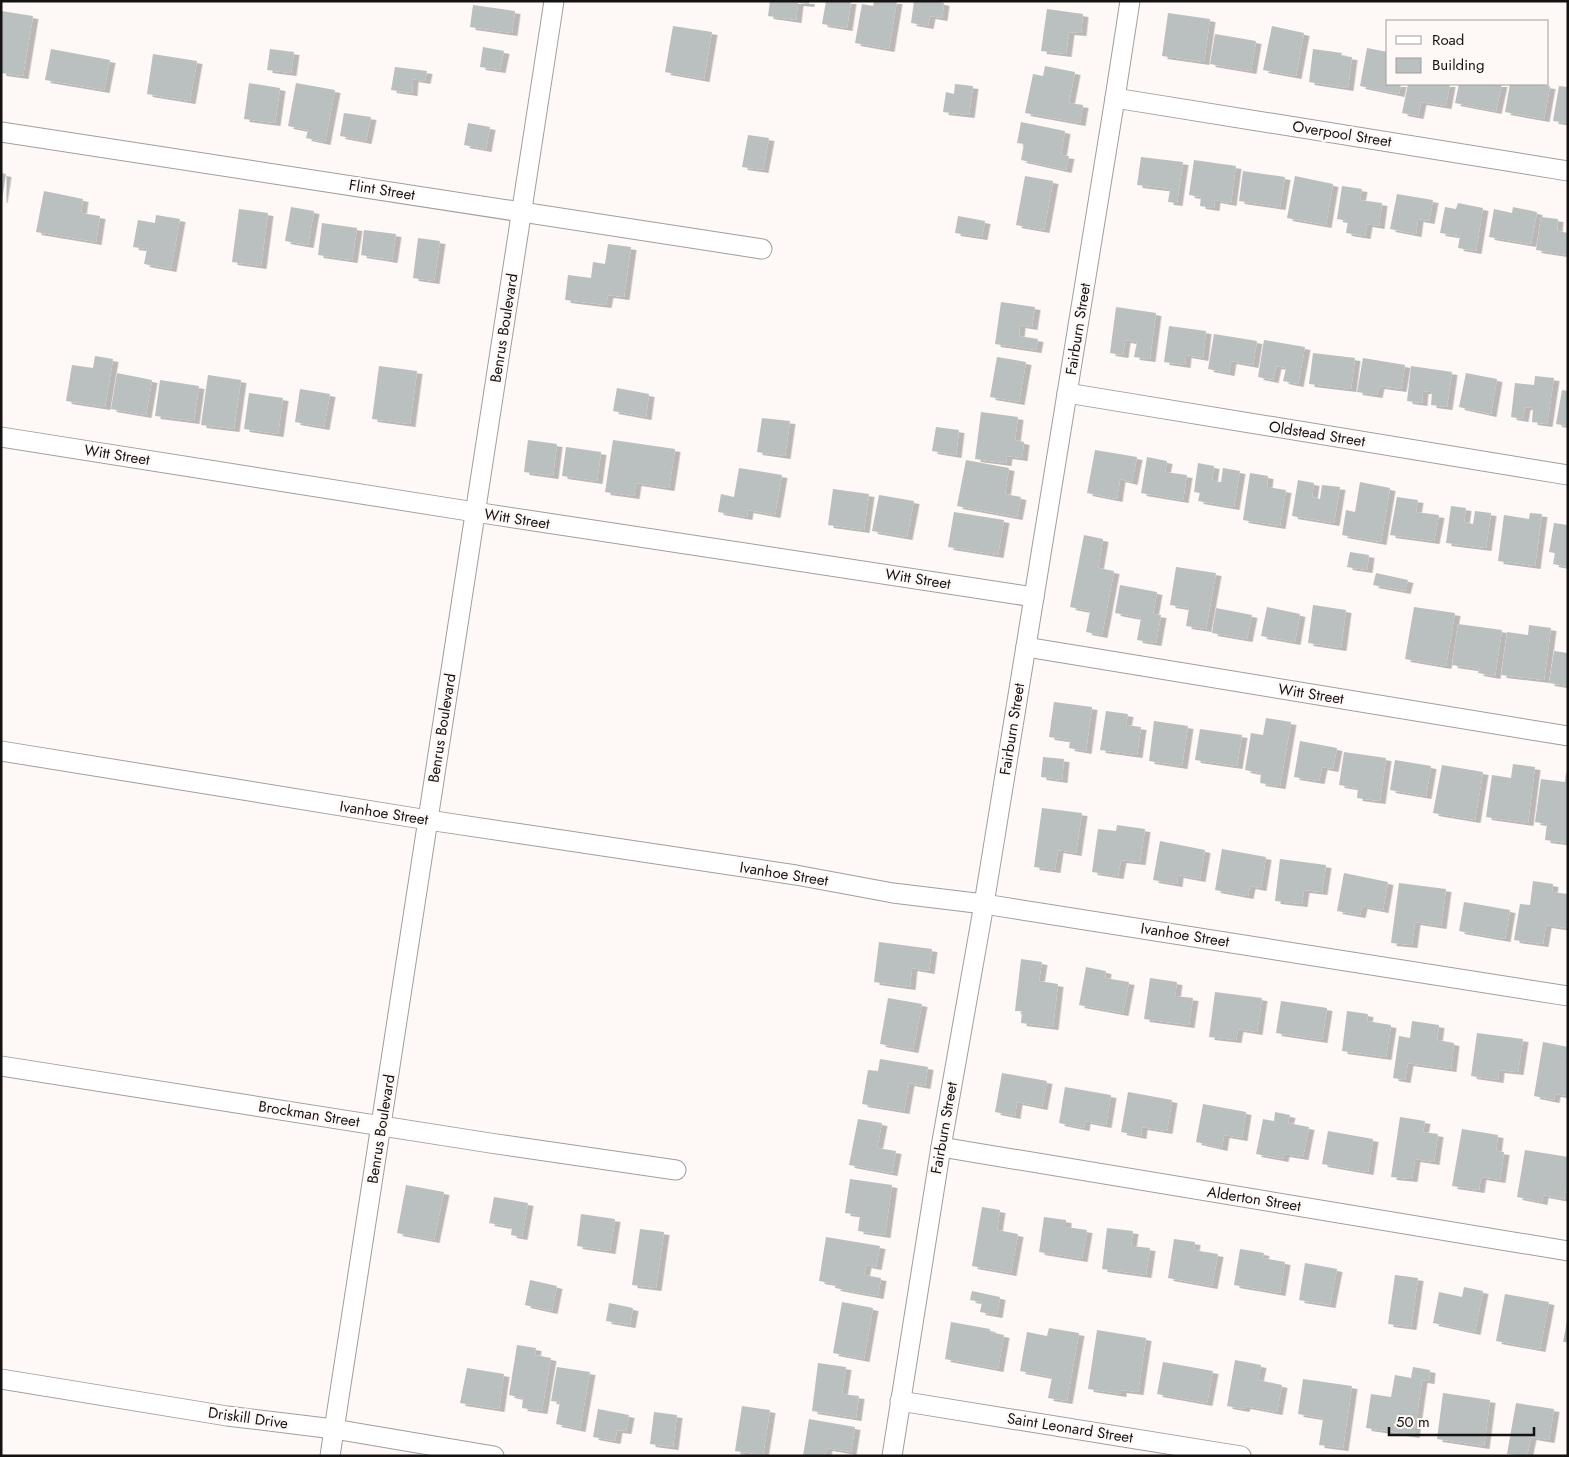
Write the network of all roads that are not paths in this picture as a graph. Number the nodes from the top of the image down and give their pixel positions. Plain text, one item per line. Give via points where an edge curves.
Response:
1 (554, 1) edge
2 (1130, 1) edge
3 (1116, 98) junction
4 (1, 132) edge
5 (1568, 171) edge
6 (522, 211) junction
7 (762, 249) dead end
8 (1067, 393) junction
9 (1, 437) edge
10 (1568, 475) edge
11 (475, 512) junction
12 (1034, 597) junction
13 (1026, 647) junction
14 (1568, 736) edge
15 (1, 751) edge
16 (428, 820) junction
17 (984, 904) junction
18 (1568, 996) edge
19 (1, 1066) edge
20 (381, 1126) junction
21 (941, 1147) junction
22 (676, 1170) dead end
23 (1568, 1251) edge
24 (1, 1379) edge
25 (900, 1401) junction
26 (334, 1429) junction
27 (330, 1456) edge
28 (494, 1456) edge
29 (892, 1456) edge
30 (1241, 1456) edge

1 - 6 street, Benrus Boulevard
2 - 3 street, Fairburn Street
3 - 5 street, Overpool Street
3 - 8 street, Fairburn Street
4 - 6 street, Flint Street
6 - 7 street, Flint Street
6 - 11 street, Benrus Boulevard
8 - 10 street, Oldstead Street
8 - 12 street, Fairburn Street
9 - 11 street, Witt Street
11 - 12 street, Witt Street
11 - 16 street, Benrus Boulevard
12 - 13 street, Fairburn Street
13 - 14 street, Witt Street
13 - 17 street, Fairburn Street
15 - 16 street, Ivanhoe Street
16 - 17 street, Ivanhoe Street via 796,875 893,893
16 - 20 street, Benrus Boulevard
17 - 18 street, Ivanhoe Street
17 - 21 street, Fairburn Street
19 - 20 street, Brockman Street
20 - 22 street, Brockman Street
20 - 26 street, Benrus Boulevard
21 - 23 street, Alderton Street
21 - 25 street, Fairburn Street
24 - 26 street, Driskill Drive via 227,1416
25 - 29 street, Fairburn Street
25 - 30 street, Saint Leonard Street
26 - 27 street, Benrus Boulevard
26 - 28 street, Driskill Drive

